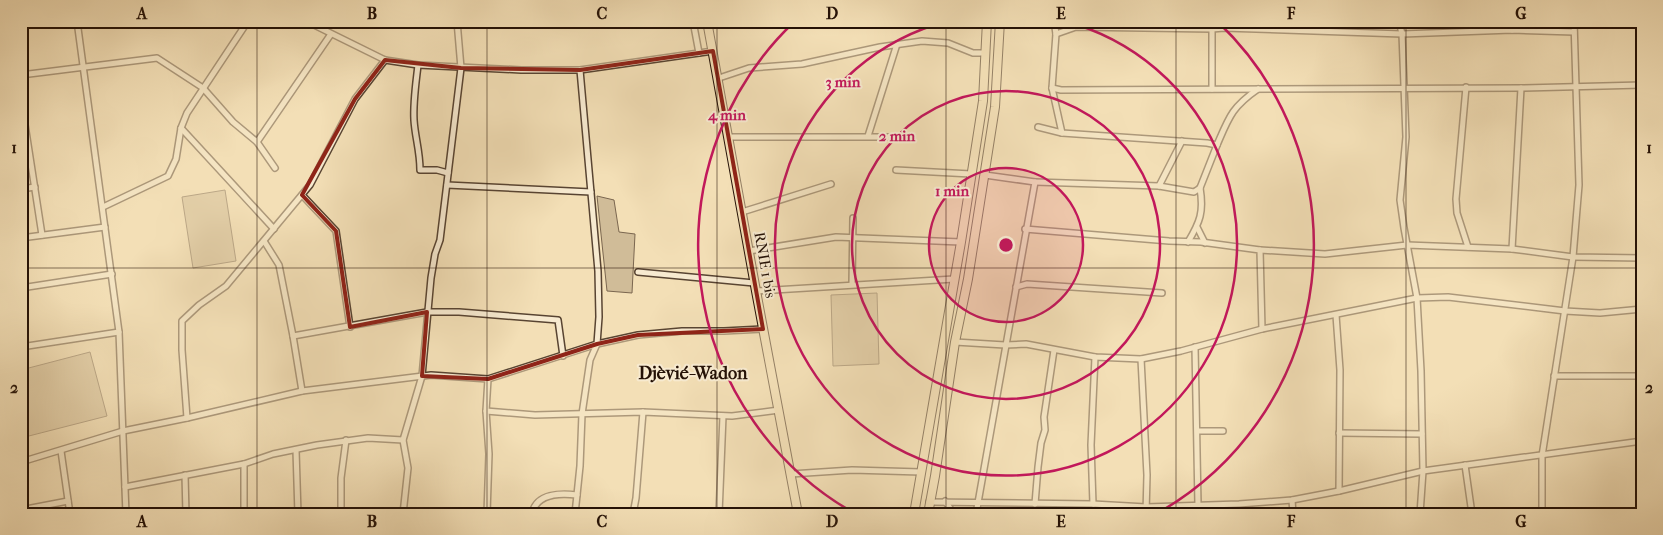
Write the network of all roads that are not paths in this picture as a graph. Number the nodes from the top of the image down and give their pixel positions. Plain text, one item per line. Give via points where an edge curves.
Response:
1 (77, 21) edge
2 (248, 21) edge
3 (306, 21) edge
4 (457, 21) edge
5 (530, 21) edge
6 (580, 21) edge
7 (693, 21) edge
8 (707, 21) edge
9 (987, 21) edge
10 (1000, 21) edge
11 (1054, 21) edge
12 (1103, 21) edge
13 (1399, 21) edge
14 (1511, 21) edge
15 (1574, 21) edge
16 (1096, 28) junction
17 (1212, 29) junction
18 (1512, 30) junction
19 (1574, 32) junction
20 (331, 34) junction
21 (1056, 34) junction
22 (1402, 34) junction
23 (897, 44) junction
24 (713, 51) junction
25 (699, 53) junction
26 (986, 53) junction
27 (385, 60) junction
28 (418, 65) junction
29 (84, 68) junction
30 (461, 68) junction
31 (580, 70) junction
32 (21, 75) edge
33 (719, 78) junction
34 (1642, 85) edge
35 (1576, 86) junction
36 (1466, 87) junction
37 (203, 88) junction
38 (1052, 88) junction
39 (1403, 88) junction
40 (1521, 88) junction
41 (1212, 89) junction
42 (1258, 89) junction
43 (1061, 90) junction
44 (1054, 97) junction
45 (21, 99) edge
46 (1038, 127) dead end
47 (180, 128) junction
48 (24, 133) edge
49 (1062, 133) junction
50 (868, 136) junction
51 (729, 137) junction
52 (912, 137) dead end
53 (1182, 141) junction
54 (257, 142) junction
55 (1217, 146) junction
56 (275, 168) dead end
57 (896, 170) dead end
58 (448, 173) junction
59 (971, 174) junction
60 (985, 175) junction
61 (1034, 182) junction
62 (831, 184) dead end
63 (447, 185) junction
64 (1159, 186) junction
65 (35, 187) junction
66 (1200, 188) junction
67 (21, 189) edge
68 (591, 192) junction
69 (302, 195) junction
70 (102, 207) junction
71 (742, 212) junction
72 (852, 218) dead end
73 (105, 227) junction
74 (1197, 227) junction
75 (1025, 228) junction
76 (274, 229) junction
77 (1642, 230) edge
78 (42, 235) junction
79 (852, 237) junction
80 (21, 238) edge
81 (264, 241) junction
82 (961, 242) junction
83 (1188, 242) junction
84 (1205, 242) junction
85 (1407, 245) junction
86 (1468, 247) junction
87 (1512, 249) junction
88 (1260, 250) junction
89 (749, 251) junction
90 (1573, 257) junction
91 (1640, 258) edge
92 (638, 272) dead end
93 (112, 274) junction
94 (1017, 276) junction
95 (954, 279) junction
96 (852, 284) junction
97 (1027, 284) junction
98 (755, 287) junction
99 (1016, 287) junction
100 (21, 288) edge
101 (1162, 293) dead end
102 (1417, 298) junction
103 (1642, 309) edge
104 (1565, 311) junction
105 (427, 312) junction
106 (1336, 315) junction
107 (350, 327) junction
108 (763, 329) junction
109 (1262, 329) junction
110 (118, 332) junction
111 (293, 336) junction
112 (955, 342) junction
113 (597, 344) junction
114 (1005, 345) junction
115 (21, 347) edge
116 (1196, 347) junction
117 (1054, 350) junction
118 (563, 356) junction
119 (1096, 357) junction
120 (1141, 359) junction
121 (422, 376) junction
122 (1554, 376) junction
123 (1642, 376) edge
124 (488, 379) junction
125 (302, 391) junction
126 (486, 410) junction
127 (779, 410) junction
128 (643, 412) junction
129 (582, 414) junction
130 (723, 416) junction
131 (187, 418) junction
132 (123, 430) junction
133 (1198, 431) junction
134 (1223, 431) dead end
135 (1339, 433) junction
136 (1422, 434) junction
137 (346, 440) junction
138 (403, 440) junction
139 (1642, 441) edge
140 (296, 450) junction
141 (61, 451) junction
142 (1542, 456) junction
143 (21, 462) edge
144 (244, 464) junction
145 (1465, 465) junction
146 (921, 472) junction
147 (1423, 472) junction
148 (791, 474) junction
149 (185, 475) junction
150 (125, 487) junction
151 (1339, 491) junction
152 (577, 495) junction
153 (1292, 500) junction
154 (68, 501) junction
155 (929, 502) junction
156 (945, 502) junction
157 (978, 502) junction
158 (1035, 504) junction
159 (1093, 504) junction
160 (1146, 506) junction
161 (1198, 506) junction
162 (21, 510) edge
163 (70, 514) edge
164 (126, 514) edge
165 (186, 514) edge
166 (244, 514) edge
167 (298, 514) edge
168 (341, 514) edge
169 (404, 514) edge
170 (487, 514) edge
171 (532, 514) edge
172 (575, 514) edge
173 (633, 514) edge
174 (719, 514) edge
175 (798, 514) edge
176 (914, 514) edge
177 (928, 514) edge
178 (954, 514) edge
179 (976, 514) edge
180 (1146, 514) edge
181 (1293, 514) edge
182 (1420, 514) edge
183 (1472, 514) edge
184 (1542, 514) edge

1 - 29 street
2 - 37 street
3 - 20 street
4 - 30 street
5 - 6 street
7 - 25 street
8 - 24 main road, RNIE 1 bis
9 - 26 main road
10 - 60 main road via 995,107
11 - 21 street
12 - 16 street
13 - 22 street
14 - 18 street
15 - 19 street
16 - 17 street
16 - 21 street via 1076,27
17 - 22 street
17 - 41 street
18 - 19 street
18 - 22 street
19 - 35 street
20 - 27 street
20 - 54 street
21 - 38 street
22 - 39 street
23 - 26 street via 948,43 973,53
23 - 33 street via 802,64 749,68
23 - 50 street
24 - 25 street
24 - 33 main road, RNIE 1 bis
25 - 31 street
26 - 59 main road via 983,101
27 - 28 street
27 - 69 street via 355,99
28 - 30 street
28 - 58 street via 414,113 420,170
29 - 32 street
29 - 37 street via 157,58
29 - 70 street
30 - 31 street
30 - 58 street
31 - 68 street
33 - 51 main road, RNIE 1 bis
34 - 35 street
35 - 40 street
35 - 90 street via 1579,185
36 - 39 street
36 - 40 street
36 - 86 street via 1456,199
37 - 47 street
37 - 54 street via 233,122
38 - 43 street
38 - 44 street
39 - 42 street
39 - 85 street via 1406,137 1400,200
40 - 87 street
41 - 42 street
41 - 43 street
42 - 55 street via 1230,114
43 - 44 street
44 - 49 street
45 - 48 street
46 - 49 street
47 - 70 street via 176,159 168,176
47 - 76 street
48 - 65 street
49 - 53 street
50 - 51 street
50 - 52 street
51 - 71 main road, RNIE 1 bis
53 - 55 street
53 - 64 street
54 - 56 street
55 - 66 street
57 - 59 street
58 - 63 street
59 - 82 main road
60 - 61 street
60 - 112 main road
61 - 64 street
61 - 75 street
62 - 71 street
63 - 68 street
63 - 105 street
64 - 66 street via 1194,192
65 - 67 street
65 - 78 street
66 - 74 street via 1202,211
68 - 113 street via 598,271
69 - 76 street
69 - 107 street via 336,231
70 - 73 street
71 - 89 main road, RNIE 1 bis
72 - 79 street
73 - 78 street
73 - 93 street
74 - 83 street
74 - 84 street
75 - 83 street
75 - 94 street
76 - 81 street
77 - 91 street
78 - 80 street
79 - 82 street
79 - 89 street
79 - 96 street
81 - 111 street via 279,265
81 - 131 street via 226,286 182,320
82 - 95 main road
83 - 84 street
84 - 88 street
85 - 86 street
85 - 88 street via 1325,254
85 - 102 street
86 - 87 street
87 - 90 street
88 - 109 street
89 - 98 main road, RNIE 1 bis
90 - 91 street
90 - 104 street
92 - 98 street
93 - 100 street
93 - 110 street
94 - 97 street
94 - 99 street
95 - 96 street
95 - 146 main road
96 - 98 street
97 - 99 street
97 - 101 street
98 - 108 main road, RNIE 1 bis
99 - 114 street
102 - 104 street via 1448,297
102 - 106 street
102 - 136 street
103 - 104 street via 1600,313
104 - 122 street
105 - 107 street
105 - 118 street via 558,320
105 - 121 street
106 - 109 street
106 - 135 street via 1340,370
107 - 111 street
108 - 113 street via 682,330
108 - 127 main road, RNIE 1 bis
109 - 116 street
110 - 115 street
110 - 132 street
111 - 125 street
112 - 114 street
112 - 155 main road via 936,476
113 - 118 street
113 - 129 street via 590,360
114 - 117 street via 1026,344
114 - 157 street
116 - 120 street
116 - 133 street
117 - 119 street
117 - 158 street
118 - 124 street
119 - 120 street
119 - 159 street via 1091,445
120 - 160 street
121 - 124 street
121 - 125 street
121 - 138 street
122 - 123 street
122 - 142 street
124 - 126 street
125 - 131 street
126 - 129 street via 535,416
126 - 170 street via 489,454
127 - 130 street
127 - 148 main road, RNIE 1 bis
128 - 129 street
128 - 130 street
128 - 173 street
129 - 152 street
130 - 174 street
131 - 132 street
132 - 141 street
132 - 150 street
133 - 134 street
133 - 161 street
135 - 136 street
135 - 151 street
136 - 147 street
137 - 138 street
137 - 140 street
137 - 168 street
138 - 169 street via 408,468
139 - 142 street
140 - 144 street
140 - 167 street
141 - 143 street
141 - 154 street
142 - 145 street
142 - 184 street
144 - 149 street
144 - 166 street
145 - 147 street
145 - 183 street
146 - 148 street via 852,470
146 - 176 main road
147 - 151 street
147 - 182 street
148 - 175 main road, RNIE 1 bis
149 - 150 street
149 - 165 street
150 - 164 street
151 - 153 street
152 - 171 street via 551,495 533,508
152 - 172 street
153 - 161 street
153 - 181 street
154 - 162 street
154 - 163 street
155 - 156 street
155 - 177 main road
156 - 157 street
156 - 178 street
157 - 158 street
157 - 179 street
158 - 159 street
159 - 160 street
160 - 161 street
160 - 180 street

